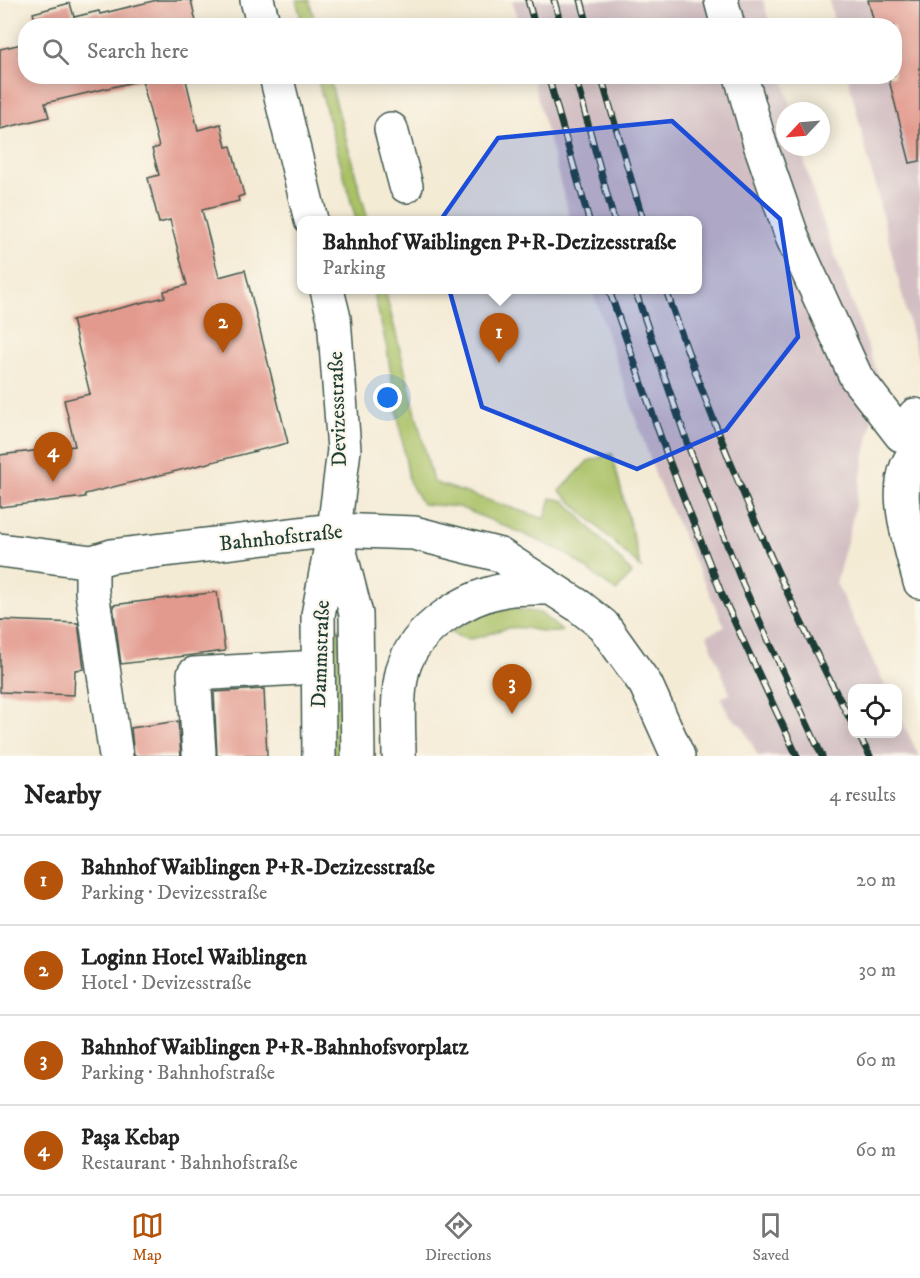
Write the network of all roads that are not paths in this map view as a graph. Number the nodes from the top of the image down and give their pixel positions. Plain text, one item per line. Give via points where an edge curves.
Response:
1 (257, 0) edge
2 (721, 0) edge
3 (262, 18) edge
4 (726, 18) edge
5 (278, 84) edge
6 (743, 84) edge
7 (391, 129) dead end
8 (406, 186) dead end
9 (310, 216) edge
10 (328, 294) edge
11 (914, 430) edge
12 (334, 530) junction
13 (0, 550) edge
14 (92, 562) junction
15 (920, 582) edge
16 (550, 588) junction
17 (318, 667) junction
18 (199, 753) dead end
19 (116, 756) edge
20 (319, 756) edge
21 (358, 756) edge
22 (399, 756) edge
23 (678, 756) edge

1 - 3 street
2 - 4 street
5 - 9 street
6 - 11 street via 793,239 856,377
7 - 8 street
10 - 12 street, Devizesstraße via 334,318 344,450
11 - 15 street via 902,486 904,520
12 - 14 street, Bahnhofstraße via 112,556
12 - 16 street, Bahnhofstraße via 414,533 500,555
12 - 17 street, Dammstraße via 318,615
12 - 21 street, Dammstraße via 356,614
13 - 14 street, Bahnhofstraße
14 - 19 street via 92,592
16 - 22 street via 505,590 472,600 452,611 416,645 403,669
16 - 23 street, Bahnhofstraße via 603,625 646,685
17 - 18 street via 194,674
17 - 20 street, Dammstraße

